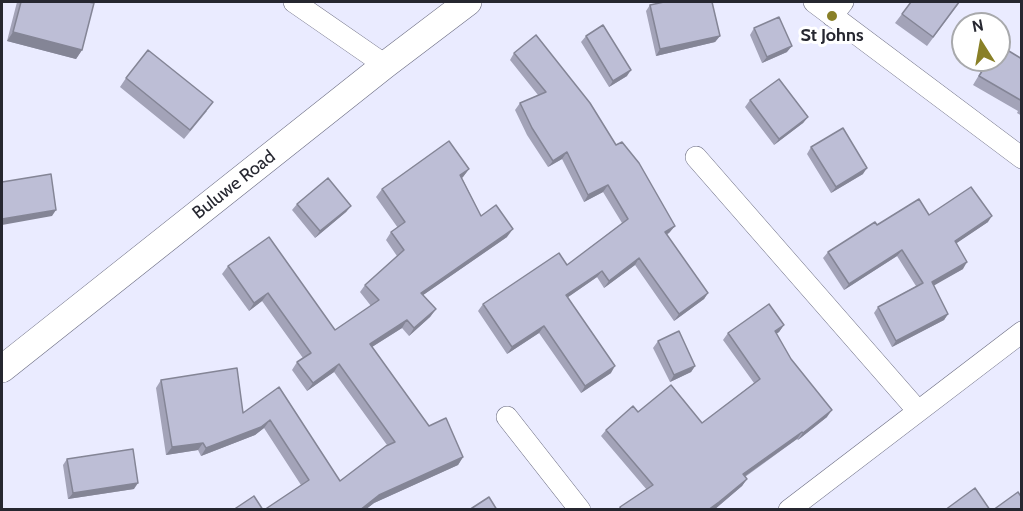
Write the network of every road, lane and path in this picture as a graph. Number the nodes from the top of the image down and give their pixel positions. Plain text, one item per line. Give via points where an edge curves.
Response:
1 (294, 2) edge
2 (468, 2) edge
3 (814, 2) edge
4 (838, 9) edge
5 (385, 65) junction
6 (696, 158) dead end
7 (1022, 158) edge
8 (1022, 332) edge
9 (2, 369) edge
10 (918, 411) junction
11 (507, 417) dead end
12 (580, 510) edge
13 (789, 510) edge

1 - 5 street
2 - 5 street, Buluwe Road
3 - 4 street
4 - 7 street
5 - 9 street, Buluwe Road
6 - 10 street
8 - 10 street
10 - 13 street
11 - 12 street

